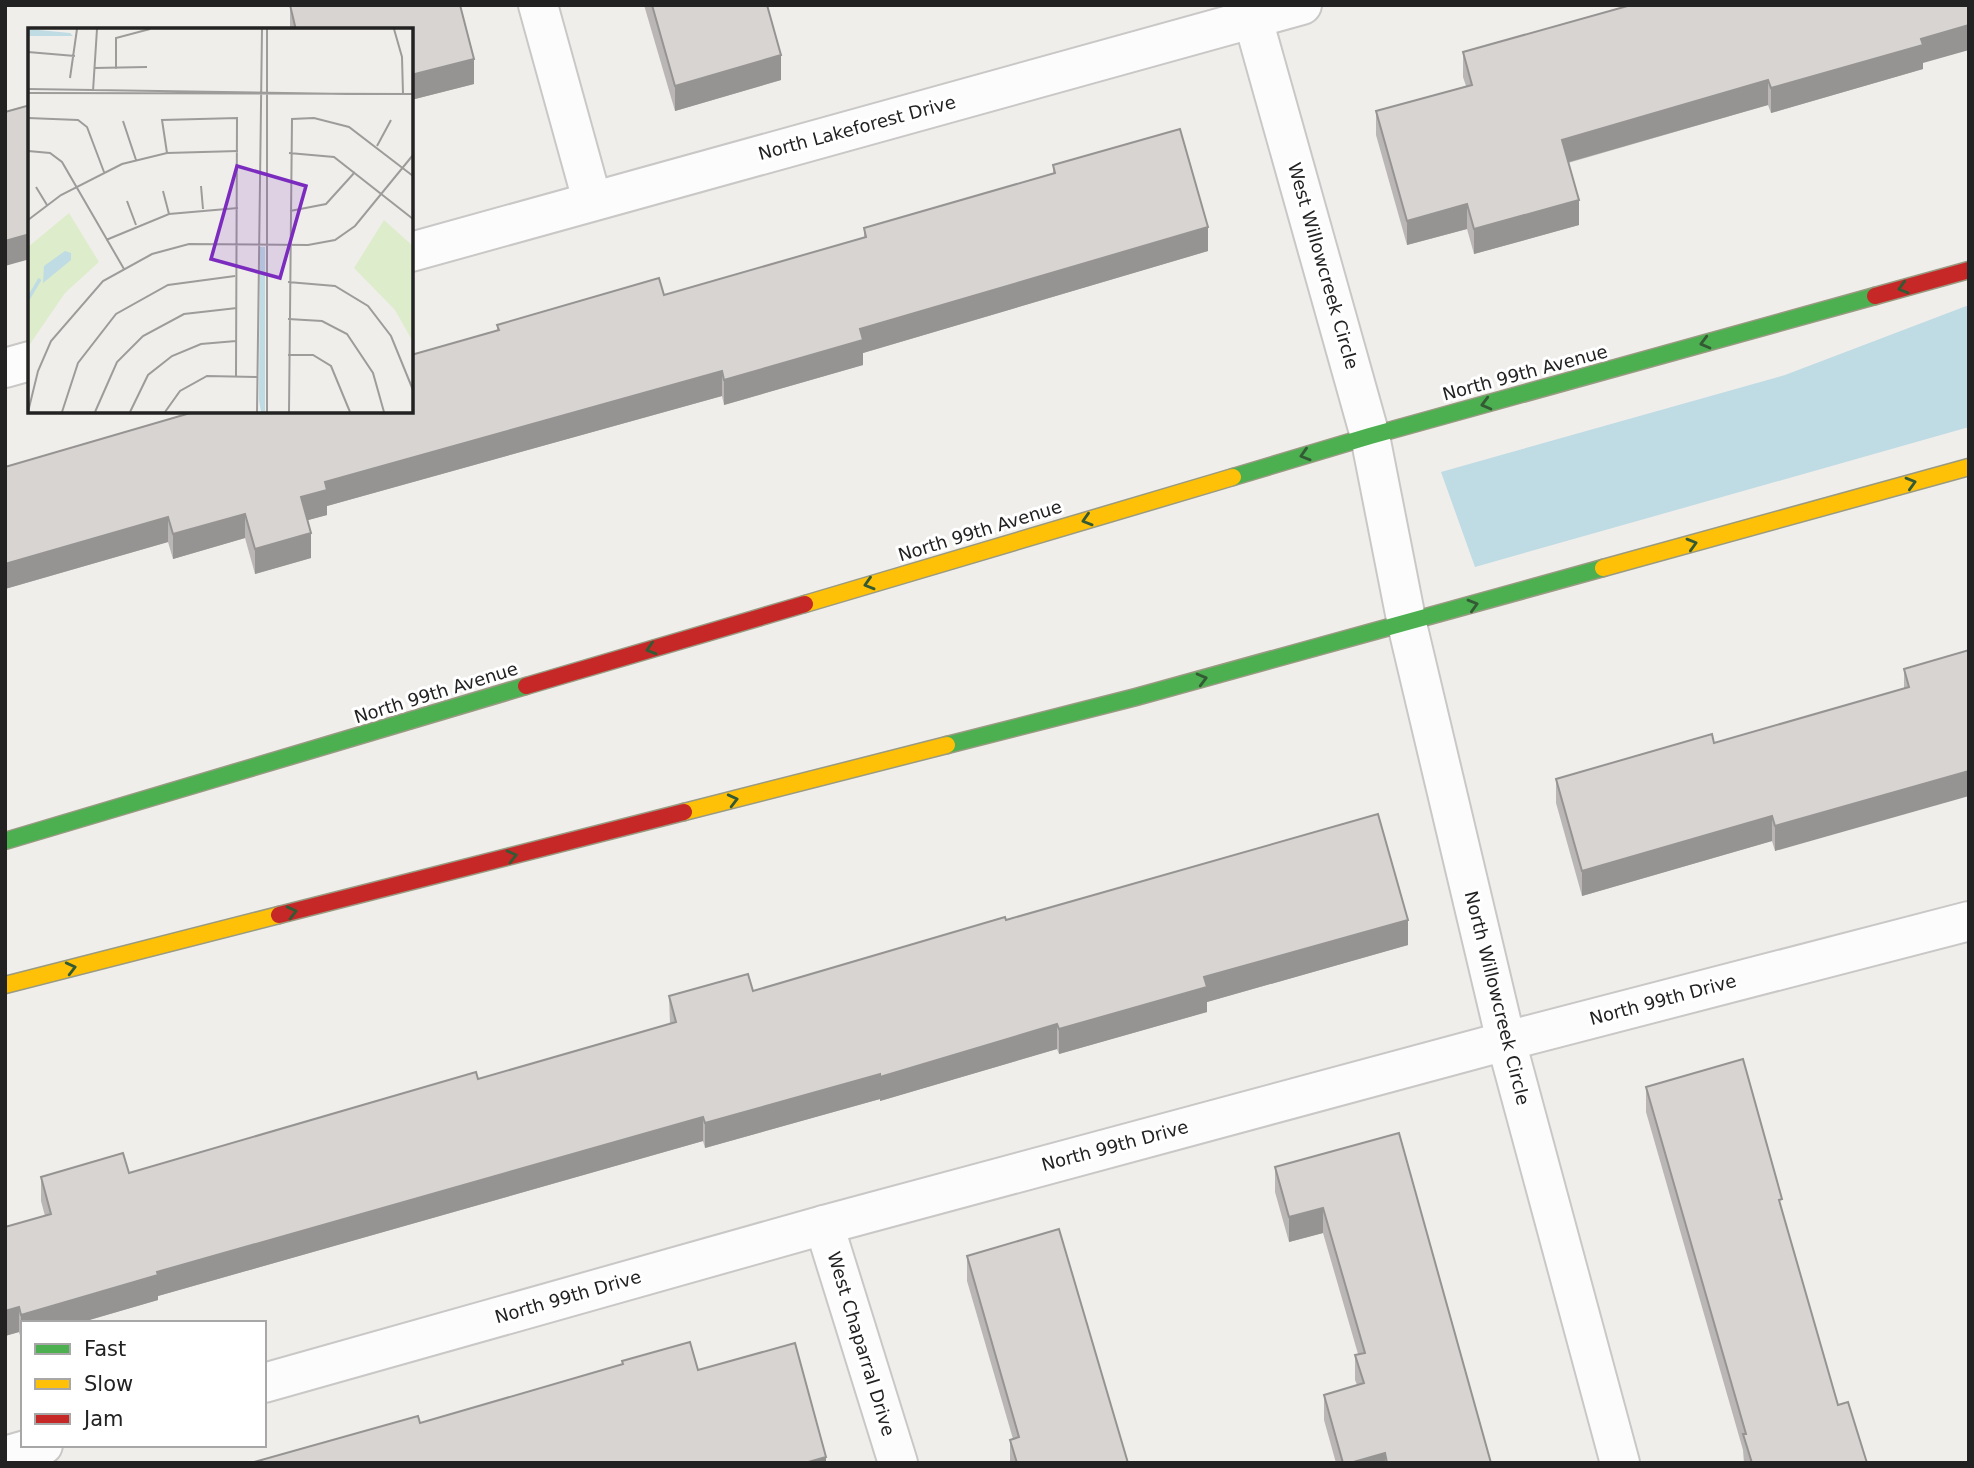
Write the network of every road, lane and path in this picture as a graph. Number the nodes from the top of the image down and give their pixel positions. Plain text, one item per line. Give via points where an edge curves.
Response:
1 (538, 5) edge
2 (1302, 5) edge
3 (1251, 12) edge
4 (592, 201) junction
5 (413, 251) edge
6 (1969, 270) edge
7 (28, 362) edge
8 (5, 368) edge
9 (1370, 436) junction
10 (1969, 467) edge
11 (1388, 529) joint
12 (1407, 624) junction
13 (5, 841) edge
14 (1969, 921) edge
15 (5, 985) edge
16 (1506, 1041) junction
17 (824, 1225) junction
18 (266, 1382) edge
19 (36, 1447) edge
20 (5, 1456) edge
21 (898, 1463) edge
22 (1620, 1463) edge

1 - 4 street
2 - 3 street, North Lakeforest Drive
3 - 4 street, North Lakeforest Drive
3 - 9 street, West Willowcreek Circle
4 - 5 street, North Lakeforest Drive
6 -> 9 main road, North 99th Avenue
7 - 8 street
9 - 11 street, West Willowcreek Circle
9 -> 13 main road, North 99th Avenue
12 -> 10 main road
11 - 12 street, North Willowcreek Circle
15 -> 12 main road
12 - 16 street, North Willowcreek Circle
14 - 16 street, North 99th Drive
16 - 17 street, North 99th Drive
16 - 22 street, North Willowcreek Circle
17 - 18 street, North 99th Drive
17 - 21 street, West Chaparral Drive
19 - 20 street

